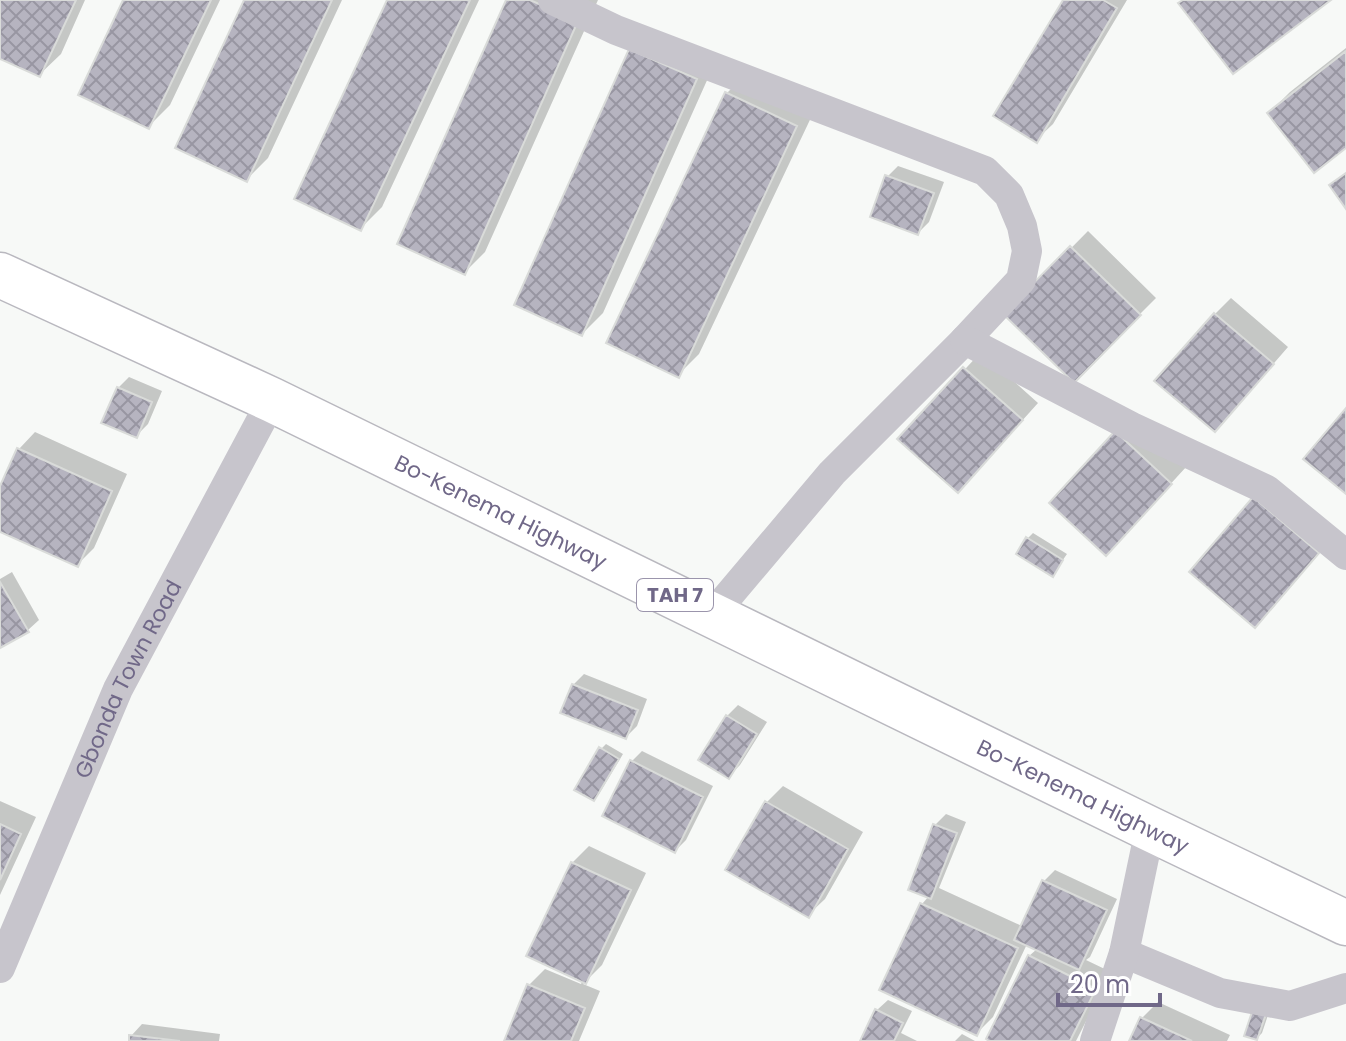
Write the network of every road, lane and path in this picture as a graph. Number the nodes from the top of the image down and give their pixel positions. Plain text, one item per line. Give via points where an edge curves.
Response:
1 (553, 0) edge
2 (0, 275) edge
3 (965, 340) junction
4 (272, 400) junction
5 (1346, 555) edge
6 (713, 614) junction
7 (1150, 829) junction
8 (1346, 923) edge
9 (1124, 953) junction
10 (0, 968) edge
11 (1346, 988) edge
12 (1095, 1041) edge

1 - 3 street via 616,30 985,171 1009,195 1027,251 1021,280
2 - 4 highway, Bo-Kenema Highway / TAH 7
3 - 5 street via 1267,490
3 - 6 street via 832,473
4 - 6 highway, Bo-Kenema Highway / TAH 7
4 - 10 street, Gbonda Town Road via 118,689
6 - 7 highway, Bo-Kenema Highway / TAH 7
7 - 8 highway, Bo-Kenema Highway / TAH 7
7 - 9 street
9 - 11 street via 1220,993 1290,1006
9 - 12 street

